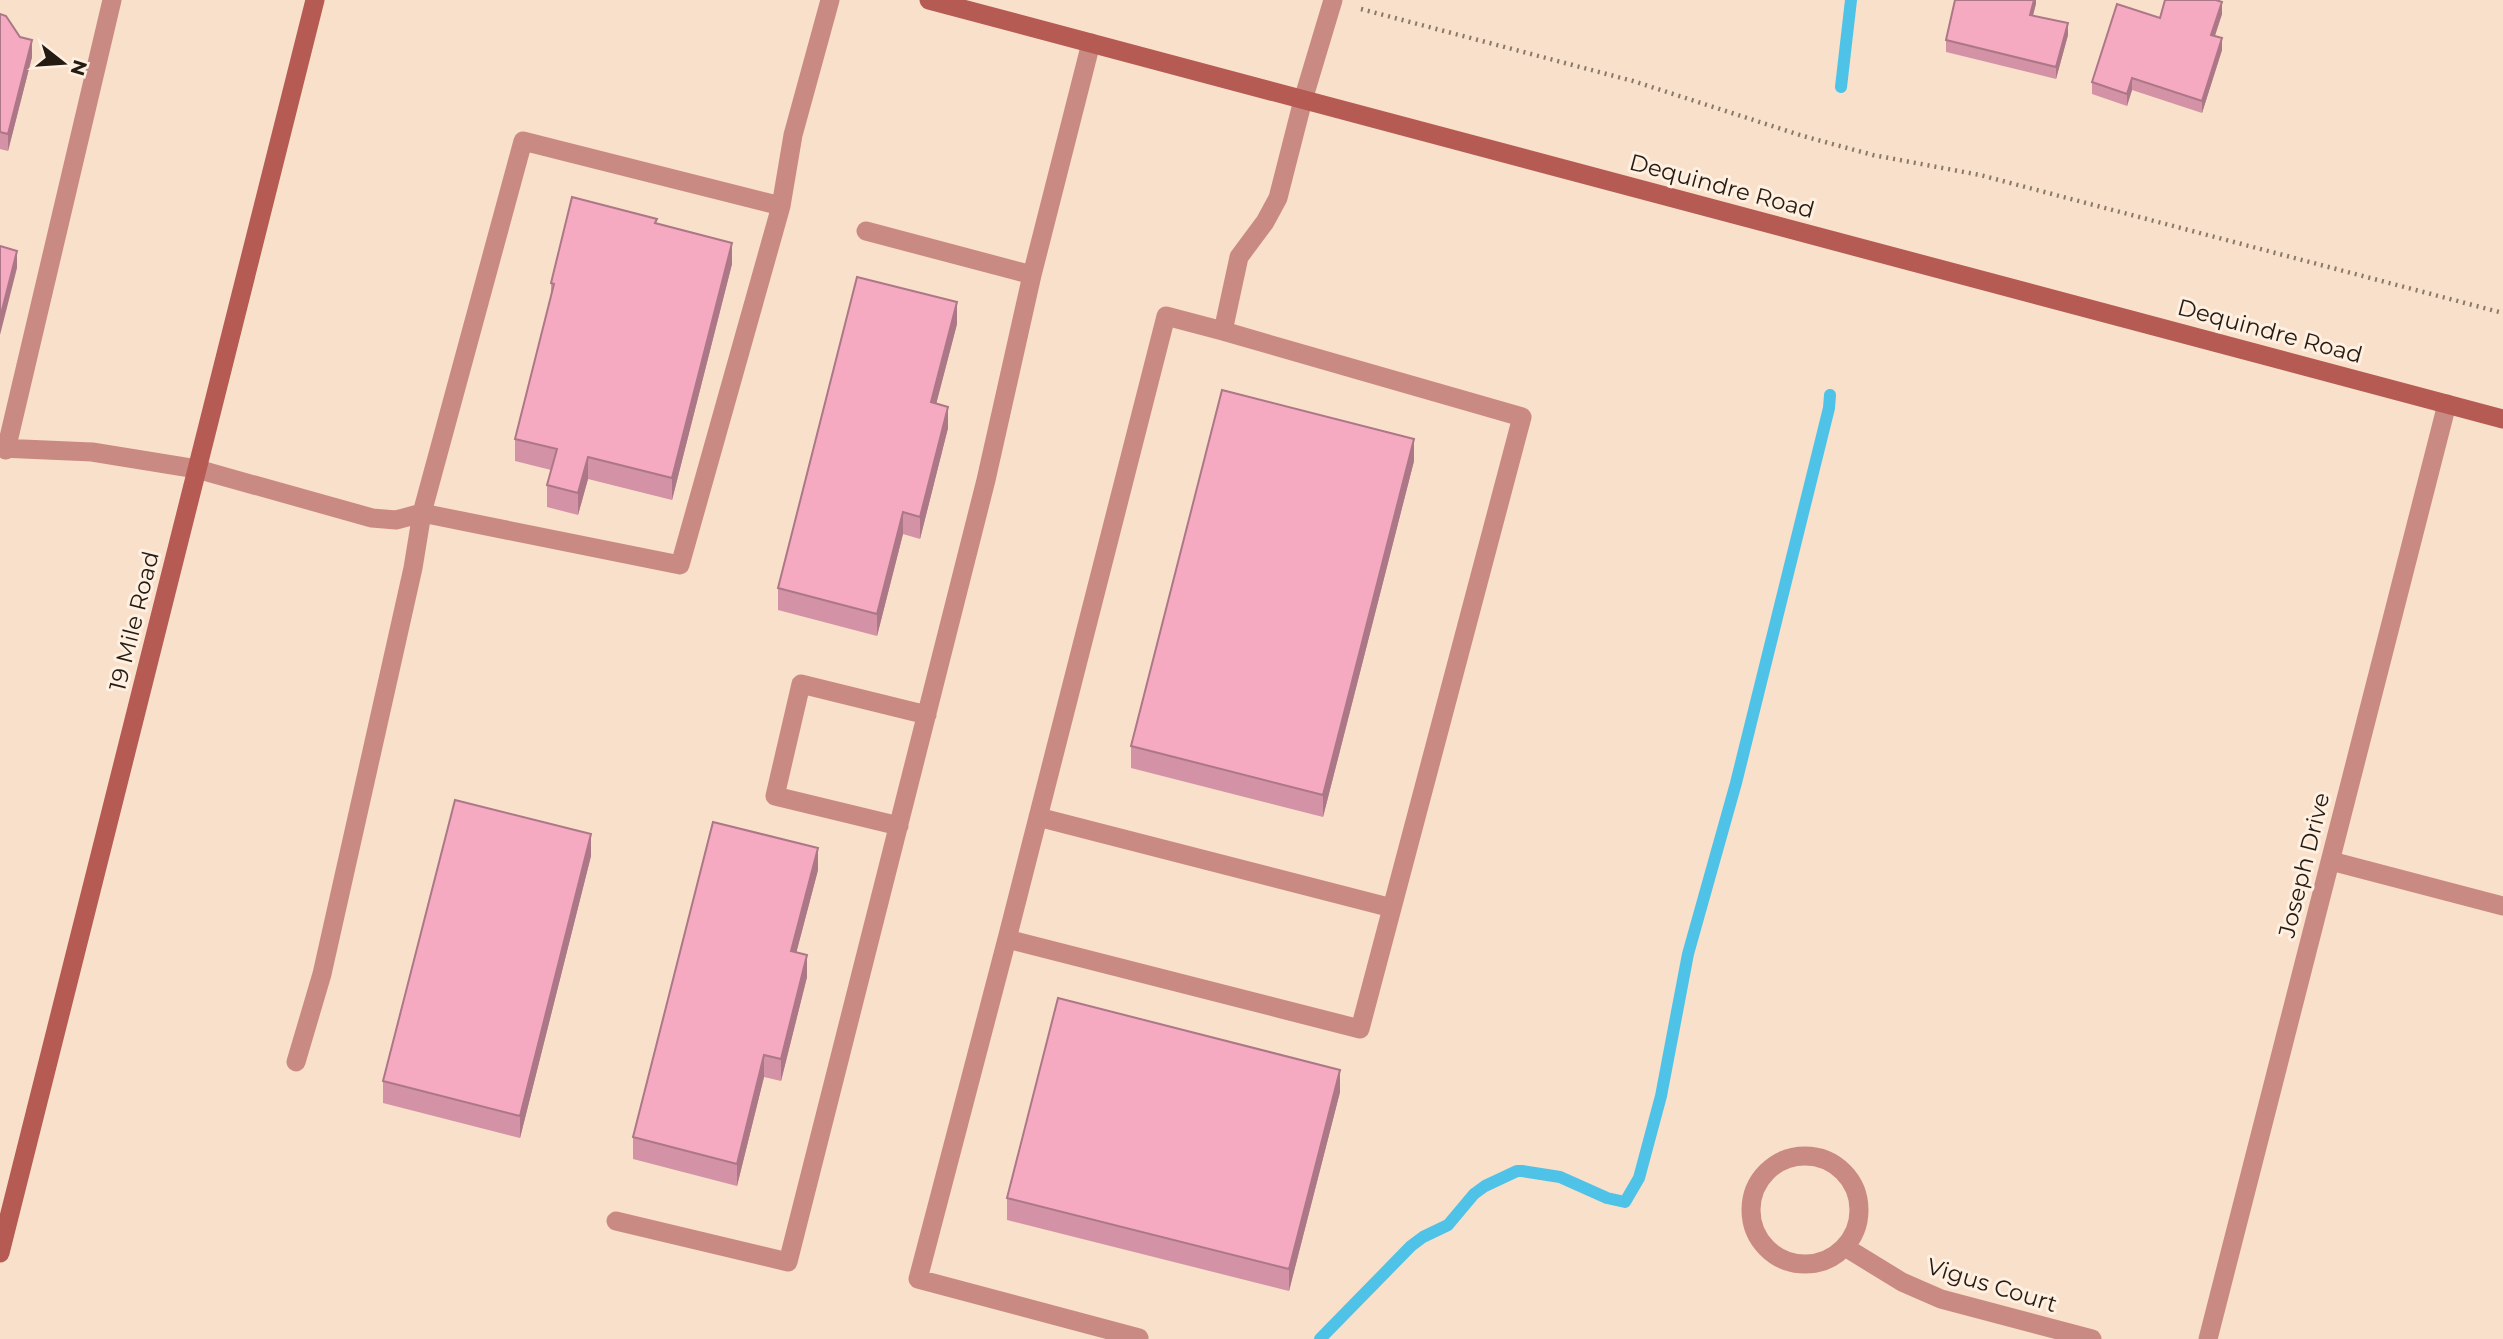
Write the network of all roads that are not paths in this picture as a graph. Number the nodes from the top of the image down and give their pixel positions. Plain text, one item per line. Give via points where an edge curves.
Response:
1 (112, 0) edge
2 (315, 0) edge
3 (830, 0) edge
4 (929, 0) edge
5 (1333, 0) edge
6 (1091, 43) junction
7 (1303, 100) junction
8 (781, 206) junction
9 (866, 231) dead end
10 (1032, 275) junction
11 (1223, 331) junction
12 (2447, 404) junction
13 (2503, 419) edge
14 (3, 449) edge
15 (197, 469) junction
16 (422, 513) junction
17 (927, 715) junction
18 (1038, 817) junction
19 (899, 826) junction
20 (2331, 860) junction
21 (2503, 906) edge
22 (1392, 908) junction
23 (1007, 939) junction
24 (296, 1062) dead end
25 (616, 1221) dead end
26 (1845, 1247) junction
27 (0, 1253) edge
28 (1139, 1338) edge
29 (2092, 1339) edge
30 (2208, 1339) edge

1 - 14 street
2 - 15 main road, 19 Mile Road
3 - 8 street via 793,135
4 - 6 main road, Dequindre Road
5 - 7 street
6 - 7 main road, Dequindre Road
6 - 10 street
7 - 11 street via 1278,198 1239,257
7 - 12 main road, Dequindre Road
8 - 16 street via 680,565
8 - 16 street via 523,141
9 - 10 street
10 - 17 street
11 - 18 street via 1166,316
11 - 22 street via 1522,417
12 - 13 main road, Dequindre Road
12 - 20 street, Joseph Drive
14 - 15 street via 92,452
15 - 16 street via 372,517 396,520
15 - 27 main road, 19 Mile Road
16 - 24 street via 322,974
17 - 19 street
17 - 19 street via 801,684 775,796
18 - 22 street
18 - 23 street
19 - 25 street via 788,1262
20 - 21 street
20 - 30 street, Joseph Drive
22 - 23 street via 1360,1029
23 - 28 street via 918,1279
26 - 26 street via 1855,1232 1858,1196 1838,1166 1804,1155 1771,1167 1759,1181 1750,1215 1765,1248 1796,1264 1814,1264
26 - 29 street, Vigus Court via 1902,1282 1941,1299

